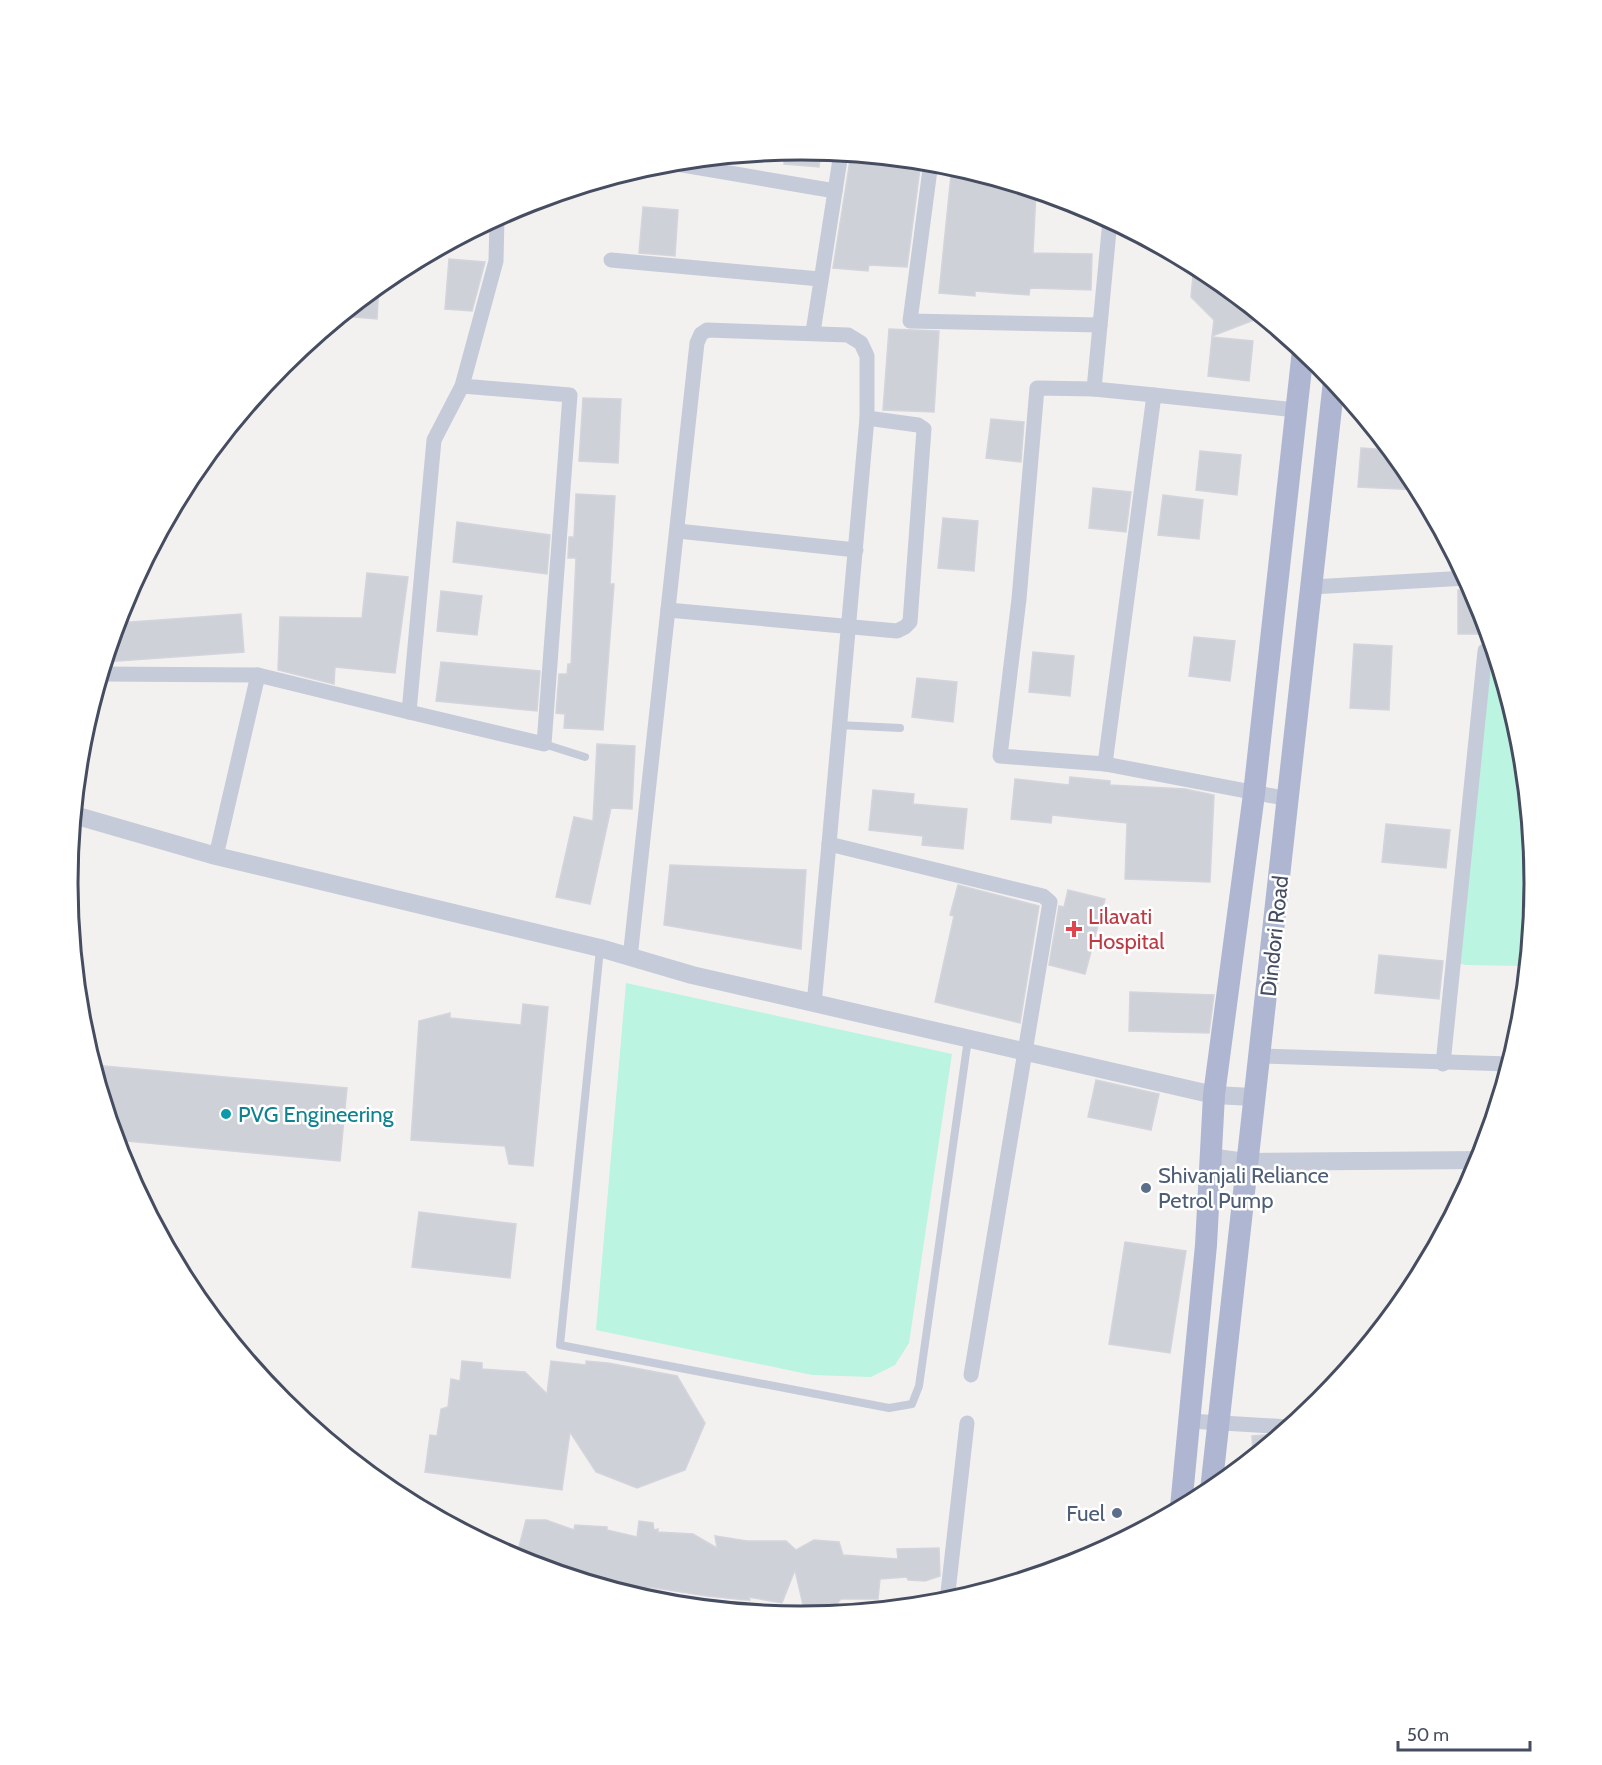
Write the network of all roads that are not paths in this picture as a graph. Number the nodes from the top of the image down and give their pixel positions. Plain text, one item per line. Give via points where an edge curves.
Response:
1 (840, 161) edge
2 (697, 167) edge
3 (930, 171) edge
4 (835, 191) junction
5 (497, 227) edge
6 (1109, 229) edge
7 (611, 260) dead end
8 (820, 279) junction
9 (1100, 325) junction
10 (813, 332) junction
11 (1302, 361) edge
12 (462, 386) junction
13 (1094, 389) junction
14 (1333, 393) edge
15 (1154, 394) junction
16 (1296, 410) junction
17 (867, 418) junction
18 (678, 531) junction
19 (856, 550) junction
20 (1456, 579) edge
21 (1312, 586) junction
22 (668, 610) junction
23 (850, 627) junction
24 (1486, 651) edge
25 (109, 674) edge
26 (258, 675) junction
27 (409, 712) junction
28 (839, 725) junction
29 (900, 728) dead end
30 (544, 744) junction
31 (585, 757) dead end
32 (1105, 764) junction
33 (1254, 794) junction
34 (1289, 799) junction
35 (82, 817) edge
36 (829, 844) junction
37 (216, 856) junction
38 (600, 948) junction
39 (630, 958) junction
40 (814, 1004) junction
41 (968, 1039) junction
42 (1024, 1052) junction
43 (1261, 1056) junction
44 (1443, 1064) junction
45 (1500, 1064) edge
46 (1214, 1095) junction
47 (1253, 1097) junction
48 (1209, 1157) junction
49 (1468, 1160) edge
50 (1246, 1162) junction
51 (971, 1375) dead end
52 (1189, 1421) junction
53 (967, 1423) dead end
54 (1217, 1425) junction
55 (1278, 1426) edge
56 (1212, 1477) edge
57 (1182, 1497) edge
58 (948, 1591) edge

1 - 4 street
2 - 4 street
3 - 9 street via 910,321
4 - 8 street
5 - 12 street via 496,261
6 - 9 street
7 - 8 street
8 - 10 street
9 - 13 street
10 - 17 street via 848,335 861,343 867,356
10 - 18 street via 707,330 701,334
11 - 16 main road
12 - 27 street via 434,440
12 - 30 street via 570,395
13 - 15 street
13 - 32 street via 1036,388 1019,599 1000,756
14 - 21 main road, Dindori Road
15 - 16 street
15 - 32 street
16 - 33 main road
17 - 19 street
17 - 23 street via 924,429 910,622 897,631
18 - 19 street
18 - 22 street
19 - 23 street
20 - 21 street
21 - 34 main road, Dindori Road
22 - 23 street
22 - 39 street
23 - 28 street
24 - 44 street
25 - 26 street
26 - 27 street
26 - 37 street
27 - 30 street
28 - 29 lane
28 - 36 street
30 - 31 lane
32 - 33 street
33 - 34 street
33 - 46 main road
34 - 43 main road, Dindori Road
35 - 37 street
36 - 40 street
36 - 42 street via 1043,896 1050,902
37 - 38 street
38 - 39 street
38 - 41 lane via 560,1345 889,1408 912,1404 919,1386
39 - 40 street
40 - 41 street
41 - 42 street
42 - 46 street
42 - 51 street
43 - 44 street
43 - 47 main road, Dindori Road
44 - 45 street
46 - 47 street
46 - 48 main road
47 - 50 main road, Dindori Road
48 - 50 street
48 - 52 main road via 1206,1245
49 - 50 street
50 - 54 main road, Dindori Road
52 - 54 street
52 - 57 main road
53 - 58 street
54 - 55 street
54 - 56 main road, Dindori Road

